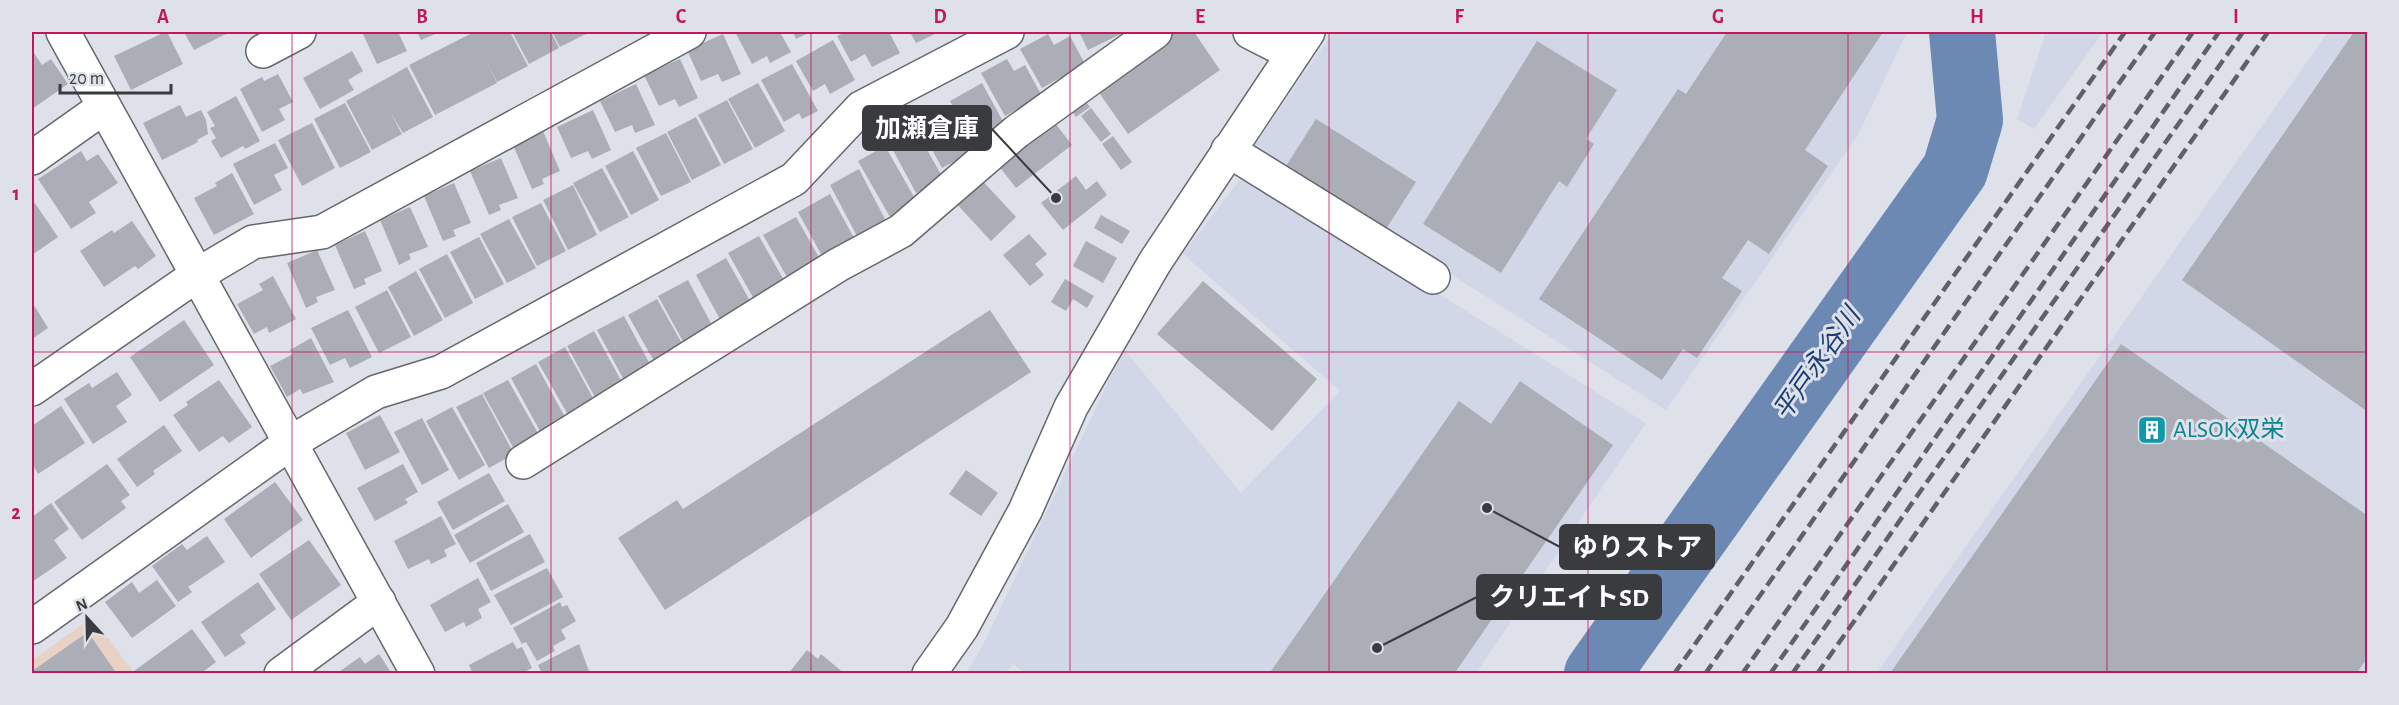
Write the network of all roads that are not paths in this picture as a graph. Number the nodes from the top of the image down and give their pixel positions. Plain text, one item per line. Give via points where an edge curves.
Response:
1 (63, 32) edge
2 (299, 32) edge
3 (689, 32) edge
4 (1007, 32) edge
5 (1155, 32) edge
6 (1250, 32) edge
7 (1301, 43) edge
8 (263, 51) dead end
9 (104, 107) junction
10 (1227, 150) junction
11 (32, 158) edge
12 (197, 275) junction
13 (1433, 277) dead end
14 (32, 389) edge
15 (290, 443) junction
16 (523, 462) dead end
17 (379, 602) junction
18 (32, 627) edge
19 (281, 674) edge
20 (418, 674) edge
21 (929, 674) edge

1 - 9 street
2 - 8 street
3 - 12 street via 322,232 253,242
4 - 15 street via 861,108 794,179 441,372 376,392
5 - 16 street via 1016,132 901,231 838,265
6 - 7 street
7 - 10 street
9 - 11 street
9 - 12 street
10 - 13 street
10 - 21 street via 1155,262 1071,407 1025,511 962,627
12 - 14 street
12 - 15 street
15 - 17 street
15 - 18 street
17 - 19 street
17 - 20 street

